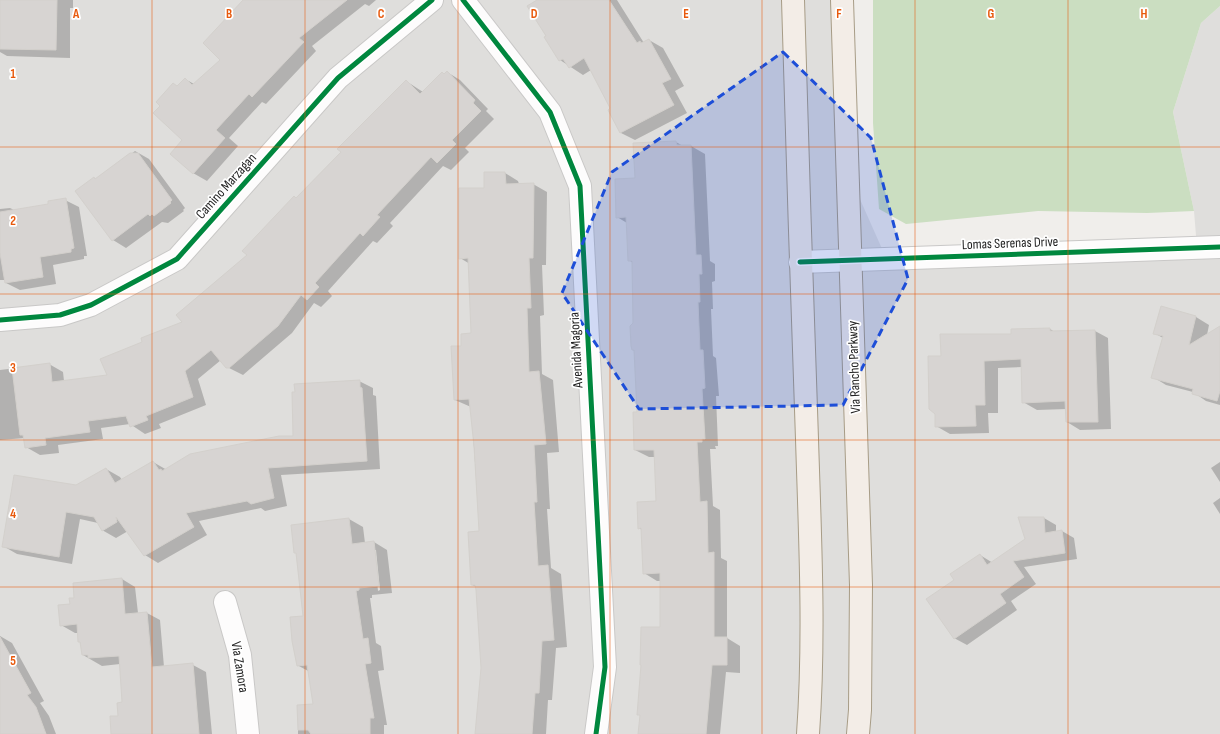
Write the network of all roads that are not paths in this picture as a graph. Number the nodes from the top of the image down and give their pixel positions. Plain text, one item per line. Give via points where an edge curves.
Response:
1 (432, 0) edge
2 (463, 0) edge
3 (793, 0) edge
4 (842, 0) edge
5 (1220, 247) edge
6 (850, 261) junction
7 (800, 262) junction
8 (0, 320) edge
9 (225, 602) dead end
10 (248, 734) edge
11 (596, 734) edge
12 (808, 734) edge
13 (858, 734) edge

1 - 8 street, Camino Marzagan via 338,78 177,259 91,305 60,315
2 - 11 street, Avenida Magoria via 550,112 580,186 605,668
3 - 7 main road
4 - 6 main road, Via Rancho Parkway
5 - 6 street, Lomas Serenas Drive
6 - 7 street, Lomas Serenas Drive
6 - 13 main road, Via Rancho Parkway via 861,585
7 - 12 main road via 812,598
9 - 10 street, Via Zamora via 240,655

